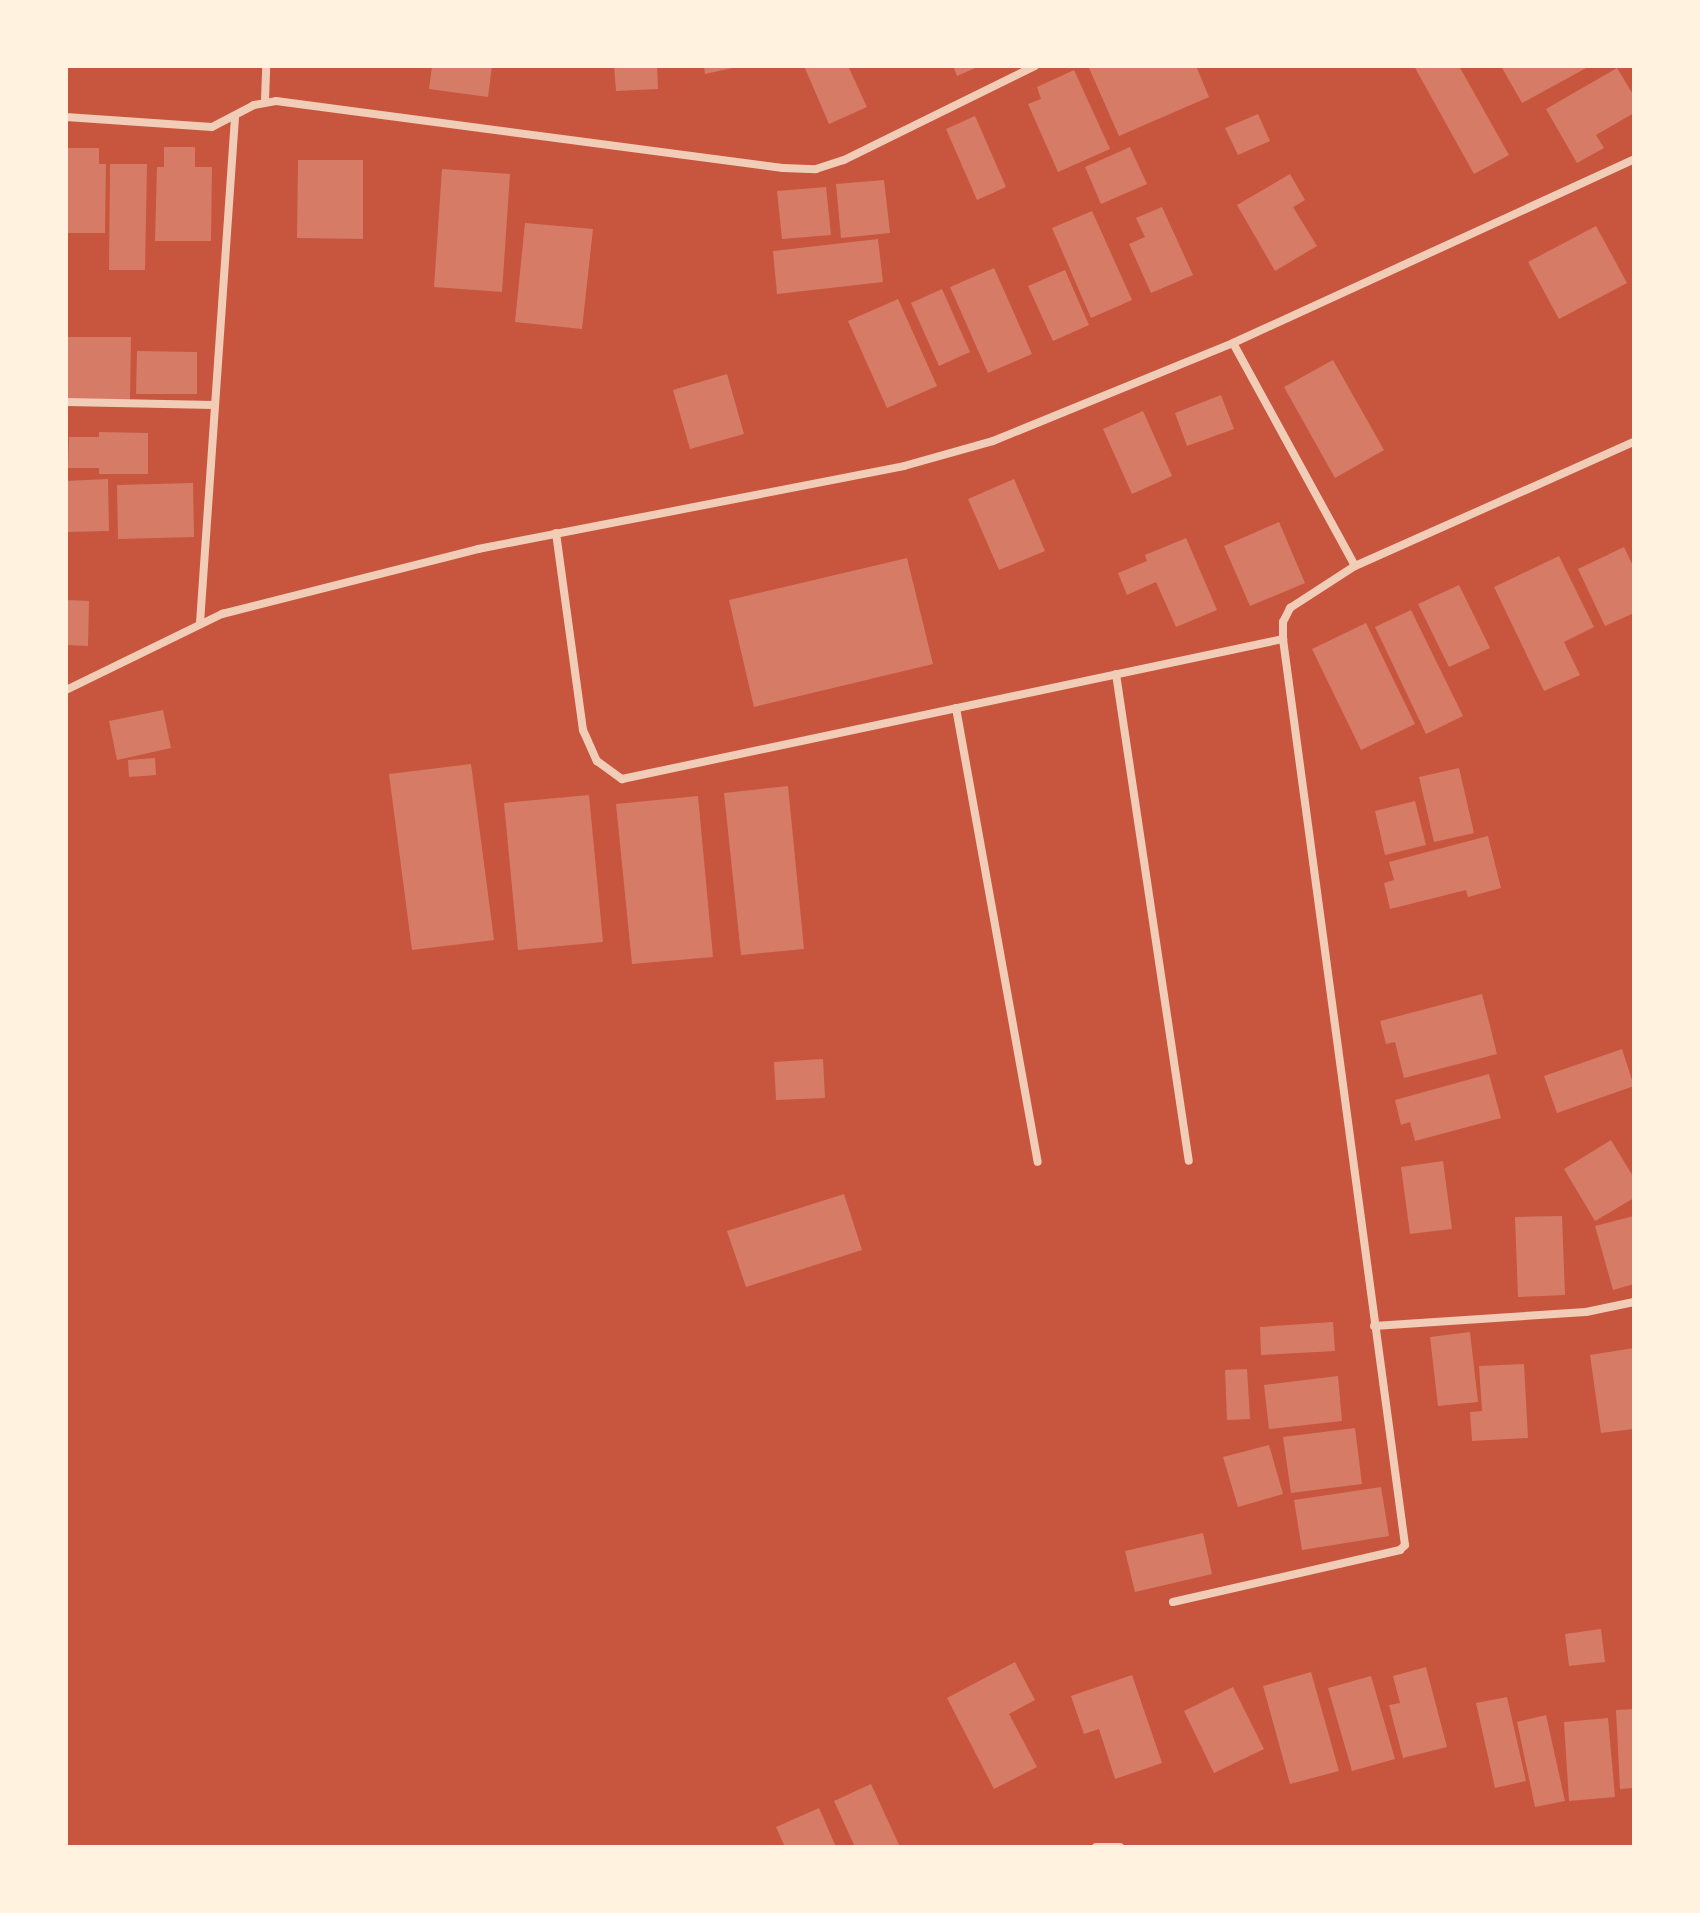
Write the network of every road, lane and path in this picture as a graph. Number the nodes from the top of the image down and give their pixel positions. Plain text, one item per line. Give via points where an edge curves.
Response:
1 (266, 66) edge
2 (1035, 66) edge
3 (265, 101) junction
4 (66, 117) edge
5 (235, 117) junction
6 (1634, 159) edge
7 (1233, 343) junction
8 (66, 402) edge
9 (214, 405) junction
10 (1634, 442) edge
11 (556, 533) junction
12 (1355, 566) junction
13 (200, 623) junction
14 (1283, 639) junction
15 (1116, 674) junction
16 (66, 690) edge
17 (956, 708) junction
18 (1189, 1161) dead end
19 (1038, 1162) dead end
20 (1634, 1302) edge
21 (1374, 1326) junction
22 (1173, 1602) dead end
23 (1096, 1847) edge
24 (1120, 1847) edge

1 - 3 street
2 - 3 street via 816,169
3 - 5 street
4 - 5 street via 212,127
5 - 9 street
6 - 7 street
7 - 11 street via 955,453
7 - 12 street
8 - 9 street
9 - 13 street
10 - 12 street
11 - 13 street
11 - 17 street via 583,730 597,761 622,779
12 - 14 street via 1290,608
13 - 16 street
14 - 15 street
14 - 21 street
15 - 17 street
15 - 18 street
17 - 19 street
20 - 21 street via 1586,1312
21 - 22 street via 1404,1548
23 - 24 street

